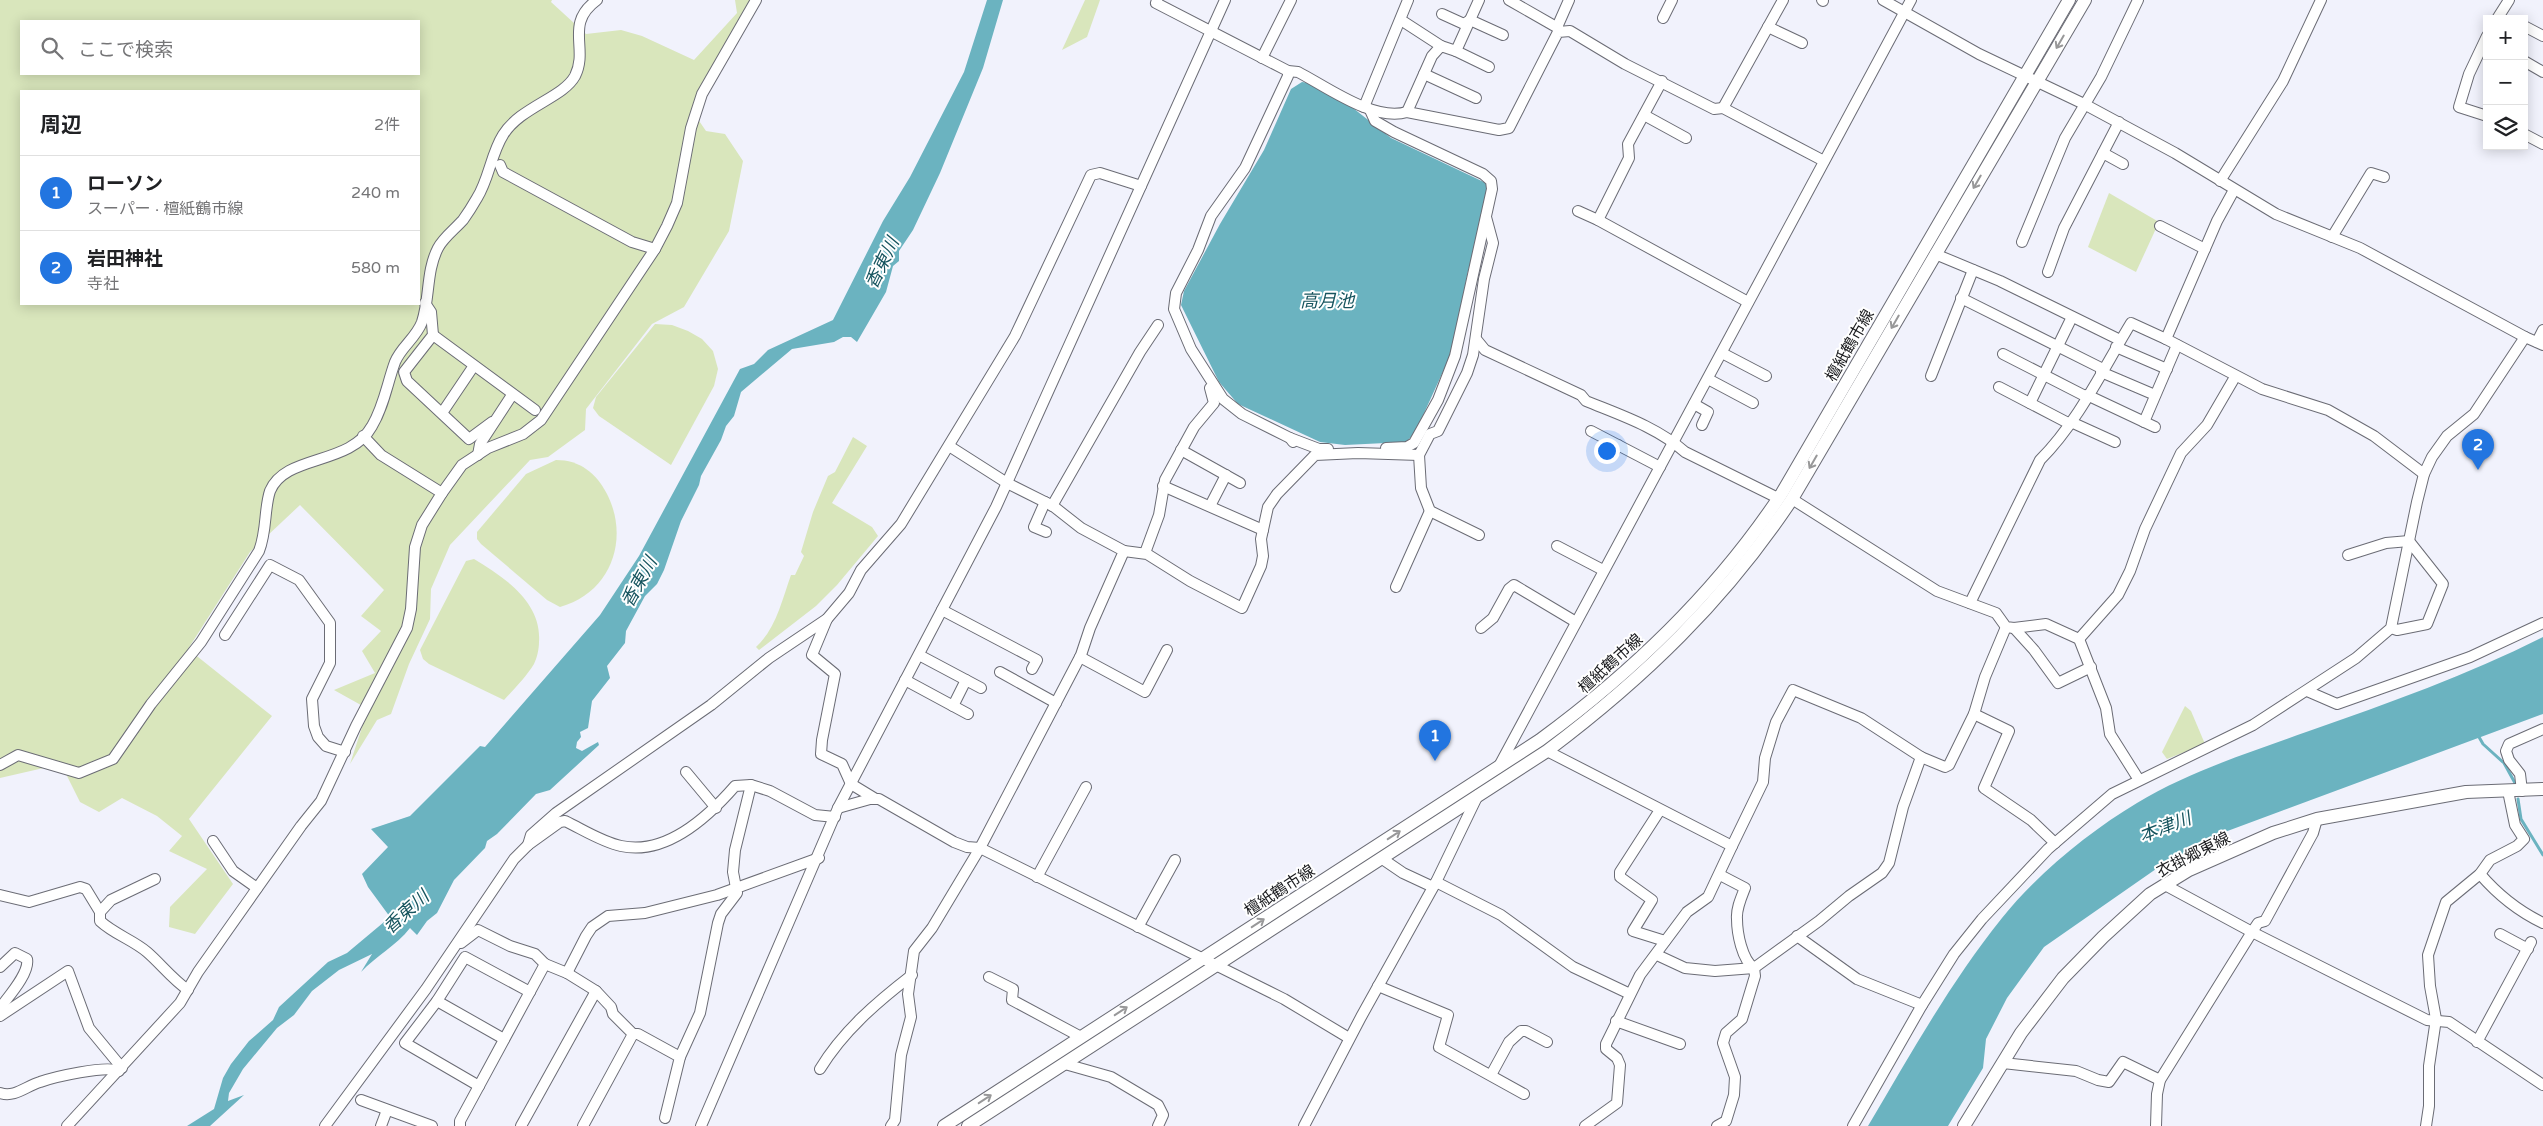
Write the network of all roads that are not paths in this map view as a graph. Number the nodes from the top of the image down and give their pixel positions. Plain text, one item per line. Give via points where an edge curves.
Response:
1 (597, 0) edge
2 (756, 0) edge
3 (1157, 0) edge
4 (1225, 0) edge
5 (1408, 0) edge
6 (1479, 0) edge
7 (1509, 0) edge
8 (1569, 0) edge
9 (1672, 0) edge
10 (1783, 0) edge
11 (1883, 0) edge
12 (1911, 0) edge
13 (2069, 0) edge
14 (2085, 0) edge
15 (2138, 0) edge
16 (2322, 0) edge
17 (2509, 0) edge
18 (1286, 3) edge
19 (1442, 14) dead end
20 (1904, 14) junction
21 (2500, 15) edge
22 (1663, 18) dead end
23 (1470, 20) junction
24 (1404, 22) dead end
25 (1768, 27) junction
26 (2528, 28) edge
27 (1558, 30) junction
28 (1210, 33) junction
29 (1503, 35) dead end
30 (2543, 36) edge
31 (1802, 43) dead end
32 (2483, 45) edge
33 (1441, 46) junction
34 (1456, 51) junction
35 (1262, 58) junction
36 (2528, 64) edge
37 (1489, 67) dead end
38 (1288, 71) junction
39 (2543, 72) edge
40 (1424, 74) junction
41 (2024, 76) junction
42 (2037, 80) junction
43 (1662, 81) junction
44 (1476, 98) dead end
45 (2084, 104) junction
46 (1723, 108) junction
47 (1367, 109) junction
48 (1407, 112) junction
49 (1644, 115) junction
50 (2483, 115) edge
51 (2119, 122) junction
52 (2528, 136) edge
53 (1686, 138) dead end
54 (2543, 144) edge
55 (2103, 153) junction
56 (1824, 161) junction
57 (2124, 164) dead end
58 (500, 165) dead end
59 (2384, 177) dead end
60 (2220, 181) junction
61 (1141, 186) junction
62 (2234, 190) junction
63 (1578, 211) dead end
64 (1486, 217) junction
65 (1598, 220) junction
66 (2160, 226) dead end
67 (2332, 237) junction
68 (2022, 242) dead end
69 (2205, 248) junction
70 (655, 249) junction
71 (1935, 254) junction
72 (1972, 270) junction
73 (2048, 272) dead end
74 (1962, 298) junction
75 (1748, 302) junction
76 (425, 303) junction
77 (2072, 317) junction
78 (1158, 325) dead end
79 (2543, 330) edge
80 (433, 336) junction
81 (2524, 337) junction
82 (1476, 338) junction
83 (2166, 339) junction
84 (2540, 343) edge
85 (2118, 344) junction
86 (2177, 344) junction
87 (2058, 346) junction
88 (1722, 353) junction
89 (2003, 354) dead end
90 (473, 367) junction
91 (2167, 369) junction
92 (2102, 370) junction
93 (2044, 374) junction
94 (1766, 376) dead end
95 (1930, 376) dead end
96 (2236, 377) junction
97 (1208, 378) junction
98 (1708, 379) junction
99 (1999, 387) dead end
100 (512, 395) junction
101 (2155, 395) junction
102 (2087, 396) junction
103 (1753, 402) dead end
104 (2030, 403) junction
105 (1694, 404) junction
106 (535, 410) dead end
107 (442, 413) junction
108 (492, 422) junction
109 (2144, 422) junction
110 (2071, 423) junction
111 (1702, 425) dead end
112 (2155, 427) dead end
113 (1592, 431) dead end
114 (363, 436) junction
115 (1290, 438) junction
116 (1673, 442) junction
117 (2114, 442) dead end
118 (1618, 445) junction
119 (949, 446) junction
120 (1181, 450) junction
121 (1358, 453) junction
122 (478, 455) junction
123 (1315, 455) junction
124 (1419, 455) junction
125 (1612, 455) dead end
126 (1660, 467) junction
127 (2424, 474) junction
128 (1226, 475) junction
129 (1240, 482) dead end
130 (1007, 483) junction
131 (1164, 486) junction
132 (442, 493) junction
133 (1778, 498) junction
134 (1792, 499) junction
135 (1049, 504) junction
136 (1210, 506) junction
137 (1430, 511) junction
138 (1263, 530) junction
139 (1046, 532) dead end
140 (1479, 535) dead end
141 (2409, 541) junction
142 (1557, 546) dead end
143 (1124, 551) junction
144 (1145, 553) junction
145 (2348, 554) dead end
146 (1603, 570) junction
147 (1396, 587) dead end
148 (1970, 603) junction
149 (942, 610) junction
150 (827, 619) junction
151 (1576, 622) junction
152 (2543, 624) edge
153 (2010, 627) junction
154 (1481, 628) dead end
155 (2391, 628) junction
156 (225, 635) dead end
157 (2079, 639) junction
158 (1166, 650) dead end
159 (919, 655) junction
160 (1080, 657) junction
161 (2091, 667) junction
162 (1032, 669) dead end
163 (1000, 672) dead end
164 (905, 680) junction
165 (966, 680) junction
166 (982, 688) dead end
167 (2307, 691) junction
168 (1056, 703) junction
169 (953, 706) junction
170 (968, 714) dead end
171 (1974, 714) junction
172 (2543, 729) edge
173 (1547, 751) junction
174 (345, 752) junction
175 (1921, 757) junction
176 (0, 765) edge
177 (1499, 766) junction
178 (686, 772) dead end
179 (2139, 780) junction
180 (851, 784) junction
181 (751, 785) junction
182 (1086, 787) dead end
183 (2543, 789) edge
184 (2508, 791) junction
185 (2522, 791) junction
186 (1477, 796) junction
187 (874, 798) junction
188 (716, 808) junction
189 (1660, 810) junction
190 (836, 812) junction
191 (2317, 820) junction
192 (213, 841) dead end
193 (2055, 843) junction
194 (528, 845) junction
195 (1732, 846) junction
196 (980, 848) junction
197 (819, 858) junction
198 (1381, 858) junction
199 (1174, 860) dead end
200 (2480, 874) junction
201 (1720, 875) junction
202 (1037, 877) junction
203 (155, 879) dead end
204 (1434, 884) junction
205 (2165, 885) junction
206 (257, 888) junction
207 (736, 890) junction
208 (0, 895) edge
209 (100, 912) junction
210 (2543, 923) edge
211 (1138, 927) junction
212 (2252, 932) junction
213 (2500, 934) dead end
214 (1797, 936) junction
215 (1665, 941) junction
216 (456, 943) junction
217 (1657, 955) junction
218 (1202, 959) junction
219 (545, 964) junction
220 (0, 966) edge
221 (1216, 966) junction
222 (1754, 968) junction
223 (567, 973) junction
224 (912, 975) junction
225 (989, 976) dead end
226 (1378, 986) junction
227 (188, 990) junction
228 (596, 991) junction
229 (530, 992) junction
230 (1630, 994) junction
231 (437, 1001) junction
232 (1922, 1005) junction
233 (0, 1008) edge
234 (0, 1016) edge
235 (2436, 1020) junction
236 (1616, 1022) junction
237 (633, 1034) junction
238 (1081, 1037) junction
239 (1349, 1038) junction
240 (504, 1039) junction
241 (1547, 1042) dead end
242 (2477, 1042) junction
243 (1680, 1044) dead end
244 (680, 1057) junction
245 (2003, 1063) junction
246 (1066, 1064) junction
247 (120, 1069) junction
248 (820, 1069) dead end
249 (1492, 1075) junction
250 (2160, 1080) junction
251 (2543, 1085) edge
252 (479, 1086) junction
253 (0, 1093) edge
254 (1524, 1094) dead end
255 (361, 1100) dead end
256 (387, 1110) junction
257 (665, 1118) dead end
258 (67, 1126) edge
259 (325, 1126) edge
260 (381, 1126) edge
261 (432, 1126) edge
262 (460, 1126) edge
263 (521, 1126) edge
264 (583, 1126) edge
265 (701, 1126) edge
266 (891, 1126) edge
267 (944, 1126) edge
268 (968, 1126) edge
269 (1158, 1126) edge
270 (1304, 1126) edge
271 (1585, 1126) edge
272 (1717, 1126) edge
273 (1853, 1126) edge
274 (1964, 1126) edge
275 (2156, 1126) edge
276 (2426, 1126) edge

1 - 76 street via 584,12 580,21 579,64 575,77 513,121 502,135 479,195 463,220 438,247
2 - 70 street via 702,94 691,128 677,203
3 - 28 street via 1156,3
4 - 28 street
5 - 47 street
6 - 23 street
7 - 27 street
8 - 27 street
9 - 22 street
10 - 25 street
11 - 20 street
12 - 20 street
13 - 41 main road, 檀紙鶴市線
14 -> 42 main road, 檀紙鶴市線
15 - 45 street via 2106,68
16 - 60 street via 2283,81
17 - 21 street
18 - 35 street
19 - 23 street via 1464,24
20 - 41 street
20 - 56 street
23 - 29 street
23 - 34 street
24 - 33 street
25 - 31 street
25 - 46 street
26 - 30 street
27 - 43 street via 1570,31 1625,64
27 - 48 street via 1509,128 1499,130
28 - 35 street
28 - 61 street
32 - 50 street via 2459,107
33 - 34 street
33 - 40 street via 1432,56
34 - 37 street
35 - 38 street
36 - 39 street
38 - 47 street via 1298,72
38 - 97 street via 1245,168 1211,216 1176,293 1174,309
40 - 44 street
40 - 48 street
41 - 42 street
41 - 133 main road, 檀紙鶴市線
42 - 45 street
42 -> 71 main road, 檀紙鶴市線
43 - 46 street via 1714,109
43 - 49 street
45 - 51 street
45 - 68 street via 2061,147
46 - 56 street
47 - 48 street via 1396,115
47 - 64 street via 1375,120 1394,132 1487,177 1492,189
49 - 53 street
49 - 65 street via 1628,144 1629,158
51 - 55 street
51 - 60 street
52 - 54 street
55 - 57 street
55 - 73 street via 2064,228
56 - 75 street
58 - 70 street via 503,172 623,238
59 - 67 street via 2371,173
60 - 62 street
61 - 119 street via 1100,173 1091,175 1015,336
61 - 130 street
62 - 67 street via 2276,214
62 - 69 street
63 - 65 street
64 - 82 street via 1493,243 1484,278
64 - 121 street via 1455,356 1438,400 1414,443 1406,447
65 - 75 street
66 - 69 street
67 - 81 street via 2360,248
69 - 83 street
70 - 122 street via 541,420 523,434
71 - 72 street
71 -> 134 main road, 檀紙鶴市線
72 - 74 street
72 - 77 street
74 - 87 street
74 - 95 street
75 - 88 street
76 - 80 street via 431,312
76 - 114 street via 416,335 396,360 381,407 371,429
77 - 85 street
77 - 87 street
78 - 135 street
79 - 84 street
80 - 90 street
80 - 107 street via 404,372 407,381
81 - 84 street
81 - 127 street via 2474,414 2439,445
82 - 116 street via 1485,350
82 - 124 street via 1467,373 1438,431 1430,434
83 - 85 street via 2131,323
83 - 86 street
85 - 91 street
85 - 92 street
86 - 91 street
86 - 96 street
87 - 92 street
87 - 93 street
88 - 94 street
88 - 98 street
89 - 93 street
90 - 100 street
90 - 107 street
91 - 101 street
92 - 101 street
92 - 102 street
93 - 102 street
93 - 104 street
96 - 127 street via 2262,390 2328,410 2374,436
96 - 157 street via 2207,426 2181,453 2144,529 2118,595
97 - 115 street via 1231,407
97 - 120 street via 1214,403 1194,427
98 - 103 street
98 - 105 street
99 - 104 street
100 - 106 street
100 - 108 street
101 - 109 street
102 - 109 street
102 - 110 street
104 - 110 street
105 - 111 street via 1708,412
105 - 116 street
107 - 108 street via 469,439
108 - 122 street
109 - 112 street
110 - 117 street
110 - 148 street via 2057,444 2040,460
113 - 118 street
114 - 132 street via 381,455
114 - 176 street via 331,458 298,466 282,475 270,491 260,550 201,642 151,704 113,760 80,773 18,755
115 - 121 street via 1318,449
115 - 123 street via 1295,445
116 - 126 street
116 - 133 street via 1685,452
118 - 125 street
118 - 126 street
119 - 130 street
119 - 150 street via 901,524 861,570 849,593
120 - 128 street
120 - 131 street
121 - 123 street
121 - 124 street
122 - 132 street via 462,465
123 - 138 street via 1277,494 1268,507
124 - 137 street via 1421,488
126 - 146 street
127 - 141 street
128 - 129 street
128 - 136 street
130 - 135 street
130 - 149 street
131 - 136 street
131 - 144 street via 1160,514
132 - 174 street via 422,525 415,547 407,628
133 - 177 main road, 檀紙鶴市線 via 1756,532 1671,630 1585,707
134 - 148 street via 1937,591
134 - 173 main road, 檀紙鶴市線 via 1766,539 1732,581 1681,636 1635,682
135 - 139 street via 1034,527
135 - 143 street via 1081,528
136 - 138 street
137 - 140 street
137 - 147 street
138 - 144 street via 1261,566 1242,608
141 - 145 street via 2386,543
141 - 155 street
141 - 155 street via 2443,584 2426,624 2397,630
142 - 146 street
143 - 144 street
143 - 160 street
146 - 151 street
148 - 153 street via 1996,613
149 - 159 street
149 - 162 street via 1037,660
150 - 180 street via 812,655 835,674 821,754 842,764
150 - 194 street via 556,813 531,835
151 - 154 street via 1514,585 1493,618
151 - 177 street
152 - 167 street via 2478,654 2336,704
153 - 157 street via 2046,624
153 - 161 street via 2034,650 2058,683
153 - 171 street via 1985,677
155 - 167 street via 2356,658
156 - 174 street via 270,565 299,580 330,623 330,663 312,699 314,726 326,746
157 - 161 street
158 - 160 street via 1145,692
159 - 164 street
159 - 165 street
160 - 168 street
161 - 179 street via 2106,708 2110,734
163 - 168 street
164 - 169 street
164 - 180 street
165 - 166 street
165 - 169 street
167 - 179 street via 2253,725
168 - 196 street
169 - 170 street
171 - 175 street via 1949,765 1945,767
171 - 193 street via 2009,731 1984,788 2031,820
172 - 185 street via 2509,744 2506,751 2520,774
173 - 186 main road, 檀紙鶴市線
173 - 189 street
174 - 206 street via 321,801
175 - 195 street via 1861,718 1793,690 1776,722 1765,758 1763,782
175 - 214 street via 1903,807 1889,863 1882,873
177 - 186 street
218 -> 177 main road, 檀紙鶴市線
178 - 188 street
179 - 193 street via 2112,794
180 - 187 street
180 - 190 street
181 - 188 street via 735,786
181 - 190 street via 770,791 814,815
181 - 207 street via 735,850 733,872
182 - 202 street
183 - 185 main road, 衣掛郷東線
184 - 185 main road, 衣掛郷東線
184 - 191 main road, 衣掛郷東線 via 2466,792
184 - 200 street via 2515,825 2524,839 2490,860
186 - 198 main road, 檀紙鶴市線
186 - 204 street
187 - 190 street
187 - 196 street via 954,842
188 - 194 street via 691,828 668,840 646,846 621,846 565,821
189 - 195 street
189 - 215 street via 1620,872 1620,877 1652,900 1633,931
190 - 197 street
191 - 205 main road, 衣掛郷東線 via 2273,833 2189,870
191 - 212 street via 2265,921 2258,923
192 - 206 street via 233,872
193 - 232 street via 1982,919 1954,954
194 - 216 street via 514,859
195 - 201 street
196 - 202 street
196 - 224 street via 932,928 914,951
197 - 207 street
197 - 265 street
198 - 204 street via 1403,873
198 - 221 main road, 檀紙鶴市線
199 - 211 street
200 - 210 street via 2514,906
200 - 235 street via 2446,902 2428,955
201 - 215 street via 1708,898 1688,912
201 - 222 street via 1744,888 1737,919 1744,955
202 - 211 street
203 - 209 street via 111,900
204 - 226 street
204 - 230 street via 1501,916 1572,967
205 - 212 street
205 - 245 main road, 衣掛郷東線 via 2150,894 2103,937 2064,978 2036,1012
206 - 227 street
207 - 223 street via 645,913 608,916 592,927
207 - 244 street via 718,923 700,1013
208 - 209 street via 29,902 80,887 86,889
209 - 227 street via 100,921 111,931 146,951
211 - 218 street
212 - 235 street via 2427,1020
212 - 250 street
213 - 242 street via 2530,946
214 - 222 street
214 - 232 street via 1857,979
215 - 217 street
216 - 219 street via 462,943 478,930 535,954
216 - 259 street
217 - 222 street via 1685,968 1715,971
217 - 230 street via 1640,975
218 - 221 street
238 -> 218 main road, 檀紙鶴市線
219 - 223 street
219 - 229 street
220 - 233 street via 15,953 25,958 28,964
221 - 239 street via 1284,999
221 - 246 main road, 檀紙鶴市線
222 - 272 street via 1755,976 1742,1019 1726,1034 1723,1043 1735,1078 1734,1095 1726,1121
223 - 228 street
224 - 248 street via 834,1046
224 - 266 street via 908,994 911,1017 901,1055
225 - 238 street via 1013,989 1012,1000
226 - 239 street
226 - 249 street via 1448,1015 1439,1047
227 - 247 street
228 - 237 street
228 - 263 street
229 - 231 street via 465,957
229 - 240 street
230 - 236 street
231 - 240 street
231 - 252 street via 405,1043
232 - 273 street
234 - 247 street via 68,971 89,1028
235 - 242 street via 2449,1022
235 - 276 street via 2429,1066
236 - 243 street
236 - 271 street via 1606,1049 1620,1065 1617,1103
237 - 244 street
237 - 264 street
267 -> 238 main road, 檀紙鶴市線
239 - 270 street
240 - 252 street
241 - 249 street via 1521,1030 1509,1042
242 - 251 street
244 - 257 street
245 - 250 street via 2076,1072 2109,1082 2123,1062
245 - 274 main road, 衣掛郷東線
246 - 268 main road, 檀紙鶴市線
246 - 269 street via 1111,1077 1158,1106 1163,1115
247 - 253 street via 97,1069 41,1081 16,1094
247 - 258 street
249 - 254 street
250 - 275 street
252 - 262 street
255 - 256 street
256 - 260 street
256 - 261 street

